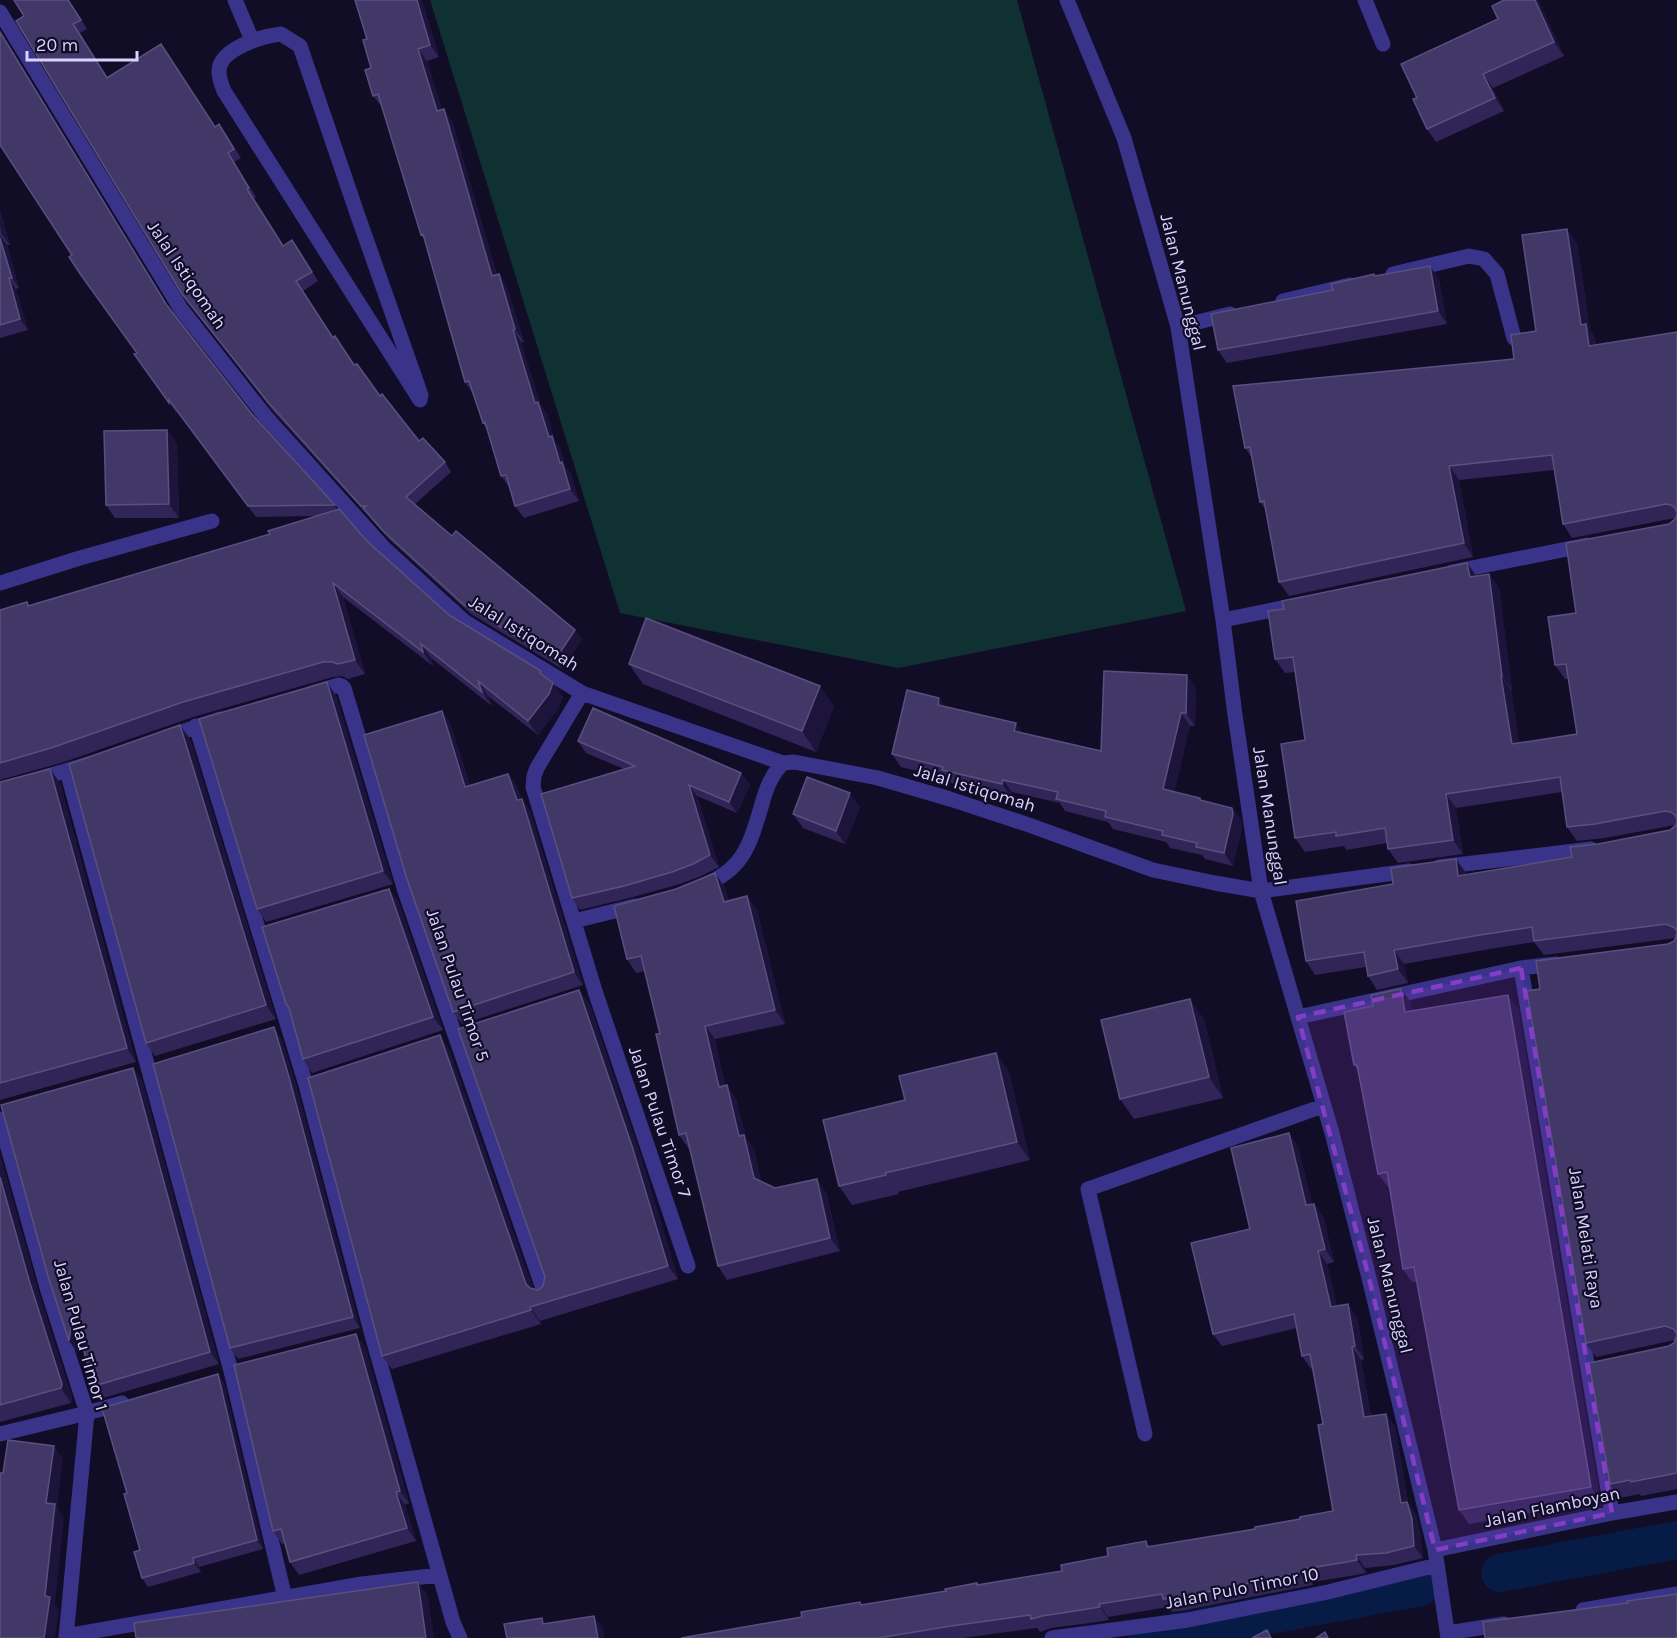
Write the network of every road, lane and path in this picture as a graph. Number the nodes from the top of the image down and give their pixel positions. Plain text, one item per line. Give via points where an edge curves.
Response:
1 (236, 0) edge
2 (1067, 0) edge
3 (1365, 0) edge
4 (0, 12) edge
5 (252, 40) junction
6 (1383, 44) dead end
7 (1271, 304) edge
8 (1247, 310) edge
9 (1178, 327) junction
10 (1514, 338) edge
11 (212, 521) dead end
12 (1599, 543) edge
13 (1440, 575) edge
14 (0, 583) edge
15 (1314, 601) edge
16 (1223, 620) junction
17 (582, 693) junction
18 (303, 695) edge
19 (239, 714) edge
20 (196, 726) junction
21 (153, 741) edge
22 (100, 760) edge
23 (783, 763) junction
24 (67, 771) junction
25 (0, 790) edge
26 (1606, 848) edge
27 (1261, 891) junction
28 (682, 892) edge
29 (651, 902) edge
30 (574, 921) junction
31 (1565, 962) edge
32 (1521, 968) junction
33 (1298, 1017) junction
34 (461, 1036) junction
35 (437, 1042) edge
36 (1323, 1106) junction
37 (0, 1119) edge
38 (688, 1266) dead end
39 (545, 1294) edge
40 (131, 1401) edge
41 (87, 1413) junction
42 (0, 1434) edge
43 (1145, 1434) dead end
44 (1677, 1502) edge
45 (1612, 1514) junction
46 (1437, 1564) junction
47 (440, 1575) junction
48 (1677, 1594) edge
49 (285, 1598) junction
50 (1574, 1611) edge
51 (1516, 1621) edge
52 (1448, 1636) edge
53 (66, 1637) edge
54 (460, 1638) edge
55 (1052, 1638) edge

1 - 5 street
2 - 9 street, Jalan Manunggal via 1124,138
3 - 6 street
4 - 17 street, Jalal Istiqomah via 181,309 266,417 384,548 465,622
5 - 5 street via 281,34 300,46 420,400 224,91 218,72 222,62
7 - 10 street via 1470,256 1484,259 1497,274
8 - 9 street
9 - 16 street, Jalan Manunggal
11 - 14 street
12 - 13 street
15 - 16 street
16 - 27 street, Jalan Manunggal
17 - 23 street, Jalal Istiqomah
17 - 30 street, Jalan Pulau Timor 7 via 537,768 533,787
18 - 34 street, Jalan Pulau Timor 5 via 342,686 345,691 400,893
19 - 20 street
20 - 21 street
20 - 47 street via 266,933 283,1027 312,1083 367,1336
22 - 24 street
23 - 27 street, Jalal Istiqomah via 878,778 1029,825 1153,870
23 - 28 street via 775,771 750,843 735,867 713,882
24 - 25 street
24 - 49 street via 231,1371
26 - 27 street, Jalal Istiqomah
27 - 33 street, Jalan Manunggal
29 - 30 street
30 - 38 street, Jalan Pulau Timor 7 via 590,992
31 - 32 street
32 - 33 street
32 - 45 street, Jalan Melati Raya via 1594,1368
33 - 36 street, Jalan Manunggal
34 - 35 street
34 - 39 street, Jalan Pulau Timor 5
36 - 43 street via 1088,1189
36 - 46 street, Jalan Manunggal via 1368,1274
37 - 41 street, Jalan Pulau Timor 1
40 - 41 street
41 - 42 street
41 - 53 street, Jalan Pulau Timor 1
44 - 45 street, Jalan Flamboyan
45 - 46 street, Jalan Flamboyan via 1505,1537
46 - 52 street, Jalan Manunggal
46 - 55 street, Jalan Pulo Timor 10 via 1328,1592 1188,1620
47 - 49 street
47 - 54 street
48 - 50 street
49 - 53 street
51 - 52 street

